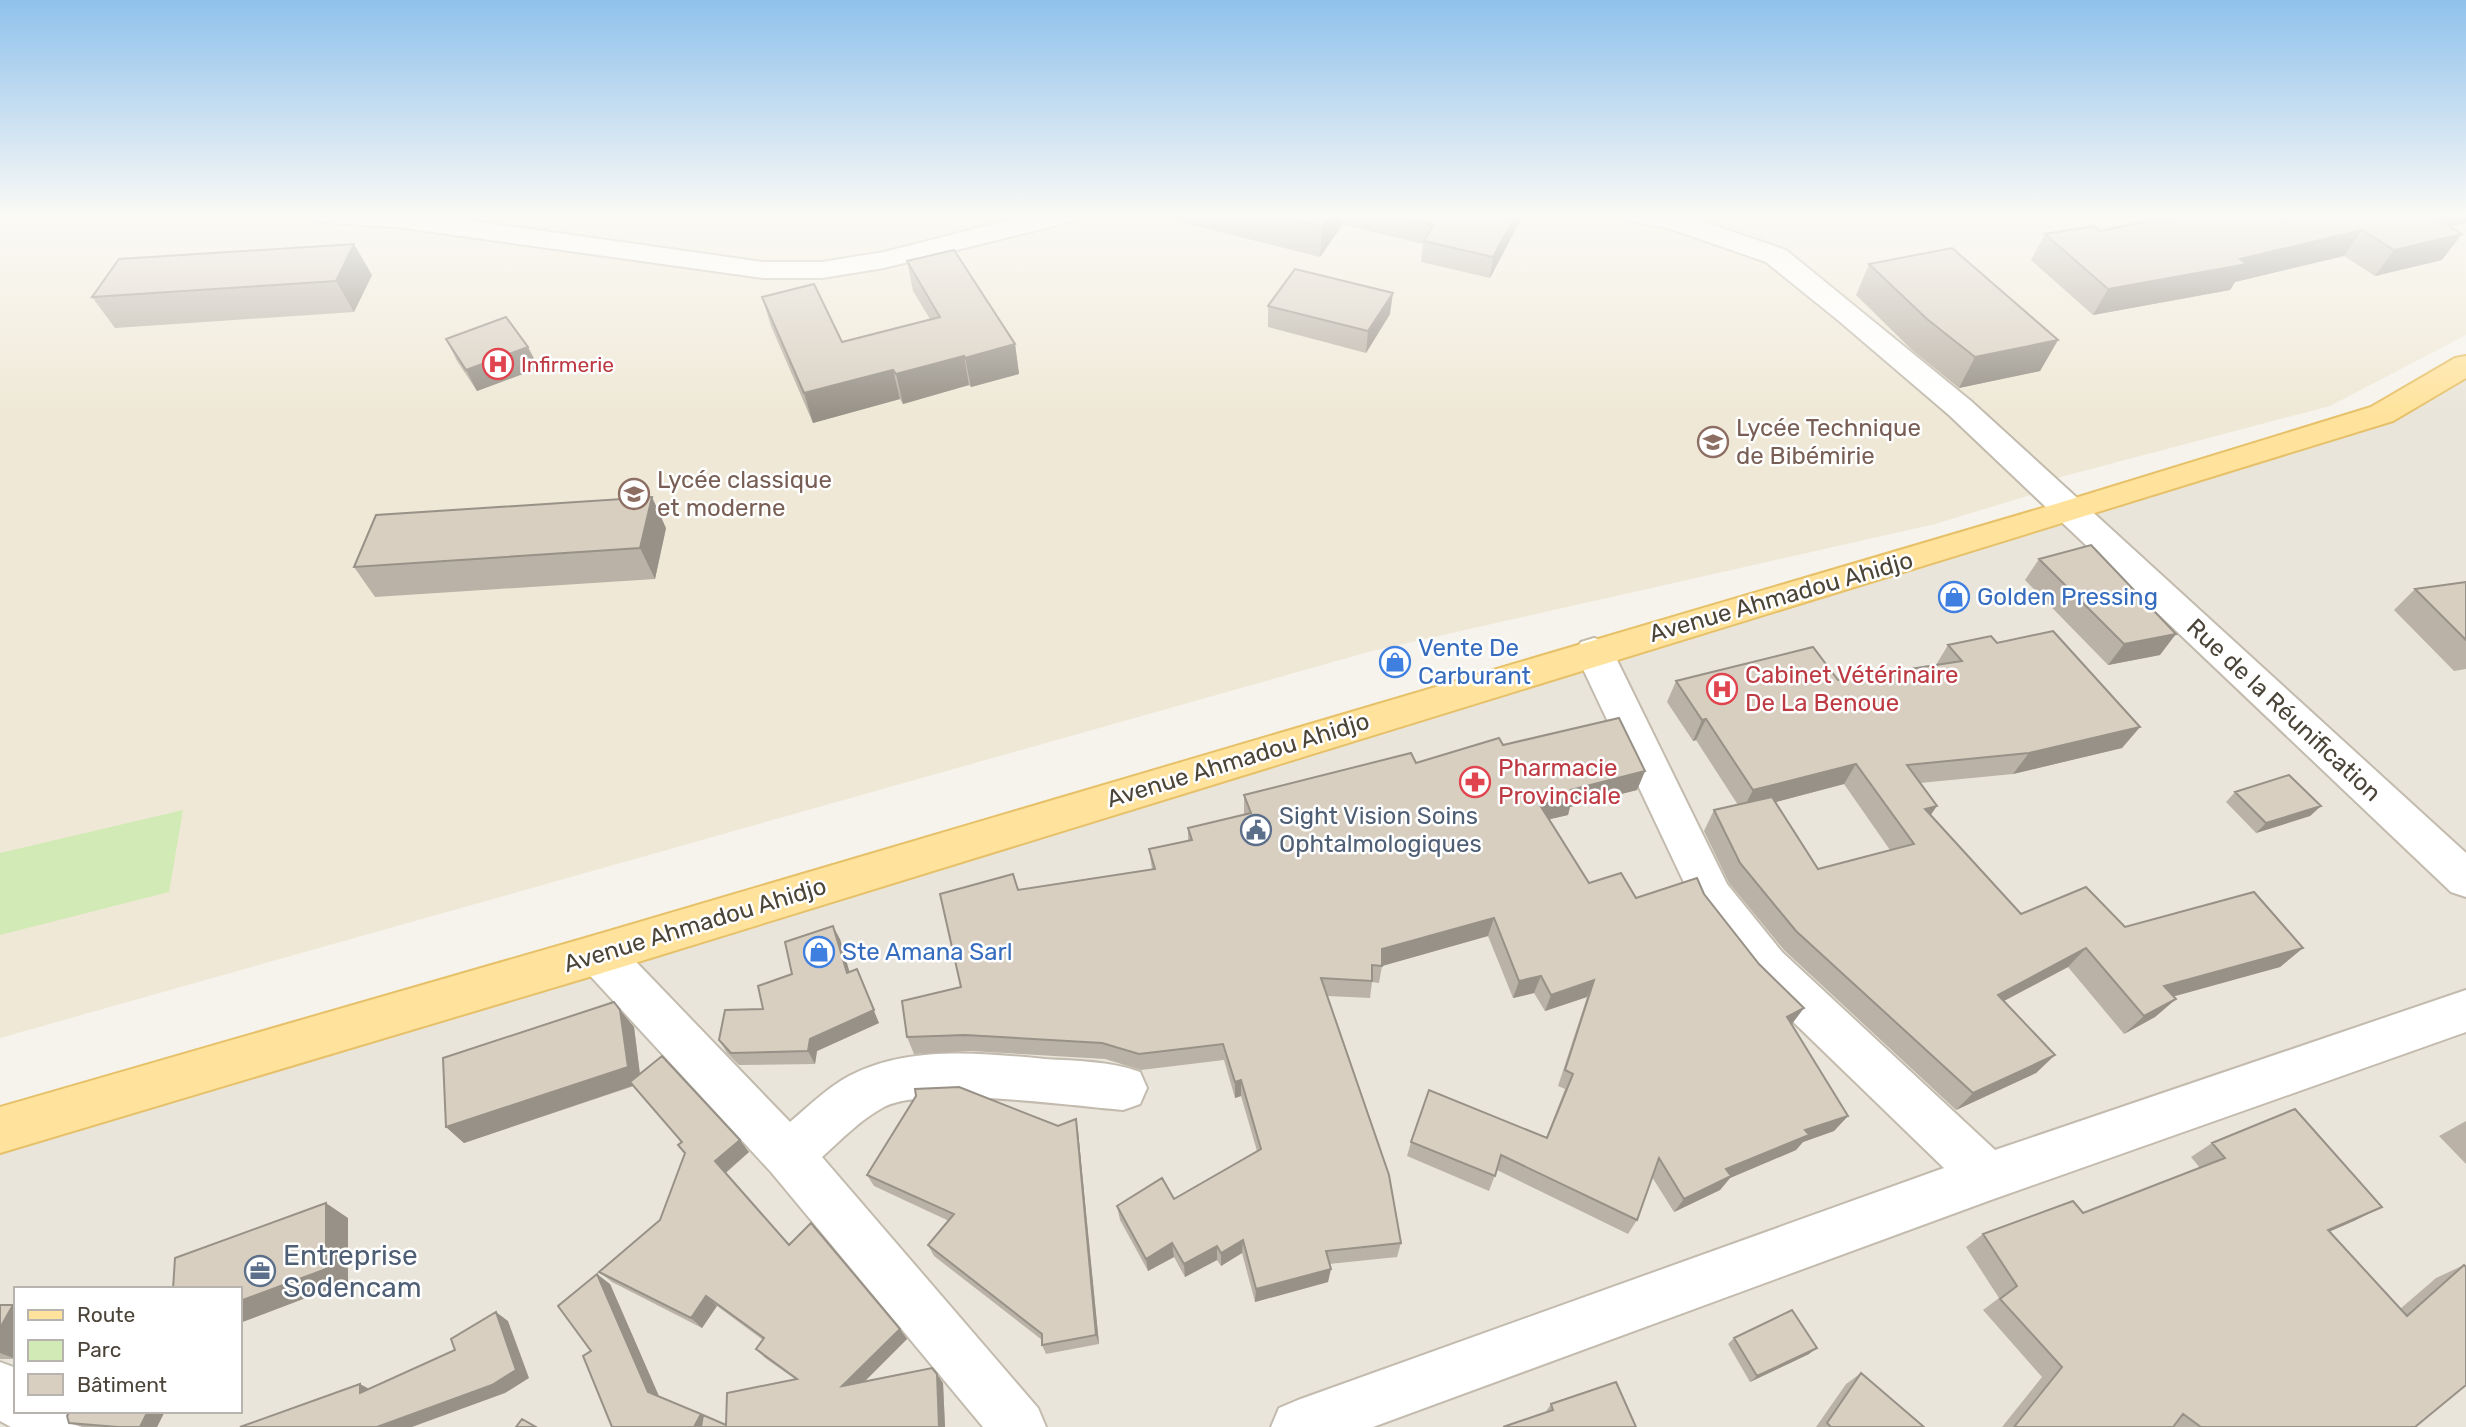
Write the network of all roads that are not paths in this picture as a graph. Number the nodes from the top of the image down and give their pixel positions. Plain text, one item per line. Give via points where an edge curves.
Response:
1 (1807, 282) edge
2 (2466, 365) edge
3 (2071, 511) junction
4 (1594, 652) junction
5 (2466, 879) edge
6 (599, 954) junction
7 (2466, 1011) edge
8 (1123, 1088) dead end
9 (0, 1130) edge
10 (788, 1155) junction
11 (1988, 1177) junction
12 (35, 1413) edge
13 (55, 1427) edge
14 (1019, 1427) edge
15 (1298, 1427) edge

1 - 3 street, Rue de la Réunification via 1960,408
2 - 3 main road, Avenue Ahmadou Ahidjo via 2382,414
3 - 4 main road, Avenue Ahmadou Ahidjo
3 - 5 street, Rue de la Réunification
4 - 6 main road, Avenue Ahmadou Ahidjo
4 - 11 street via 1712,897 1766,966
6 - 9 main road, Avenue Ahmadou Ahidjo
6 - 10 street
7 - 11 street
8 - 10 street via 955,1076 905,1078 868,1091
10 - 14 street
11 - 15 street
12 - 13 street

